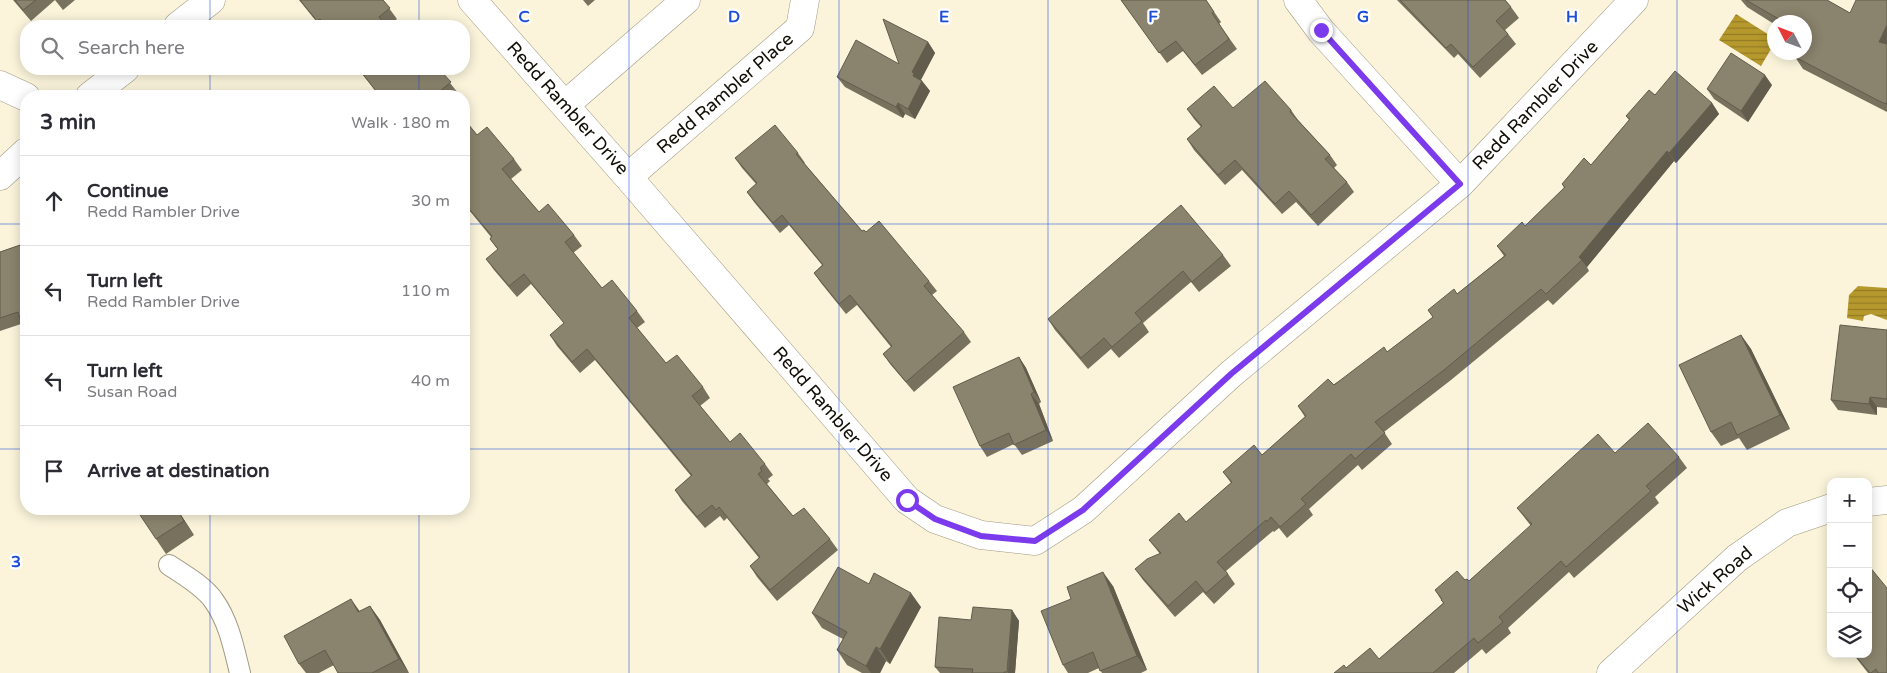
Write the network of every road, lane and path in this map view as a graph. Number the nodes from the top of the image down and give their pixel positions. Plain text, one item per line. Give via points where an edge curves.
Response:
1 (211, 0) edge
2 (472, 0) edge
3 (686, 0) edge
4 (805, 0) edge
5 (1298, 0) edge
6 (1634, 0) edge
7 (186, 20) edge
8 (117, 75) edge
9 (0, 85) edge
10 (98, 90) edge
11 (20, 94) edge
12 (565, 105) junction
13 (20, 158) edge
14 (0, 176) edge
15 (628, 177) junction
16 (1460, 184) junction
17 (1887, 500) edge
18 (1872, 502) edge
19 (1827, 509) edge
20 (169, 565) dead end
21 (240, 673) edge
22 (1611, 673) edge

1 - 7 street
2 - 12 street, Redd Rambler Drive
3 - 12 street
4 - 15 street, Redd Rambler Place via 800,28
5 - 16 street via 1321,30
6 - 16 street, Redd Rambler Drive
8 - 10 street
9 - 11 street
12 - 15 street, Redd Rambler Drive
13 - 14 street
15 - 16 street, Redd Rambler Drive via 907,500 935,519 981,536 1035,541 1083,510 1231,374
17 - 18 street
19 - 22 street, Wick Road via 1787,523 1737,558
20 - 21 lane via 214,600 229,631

